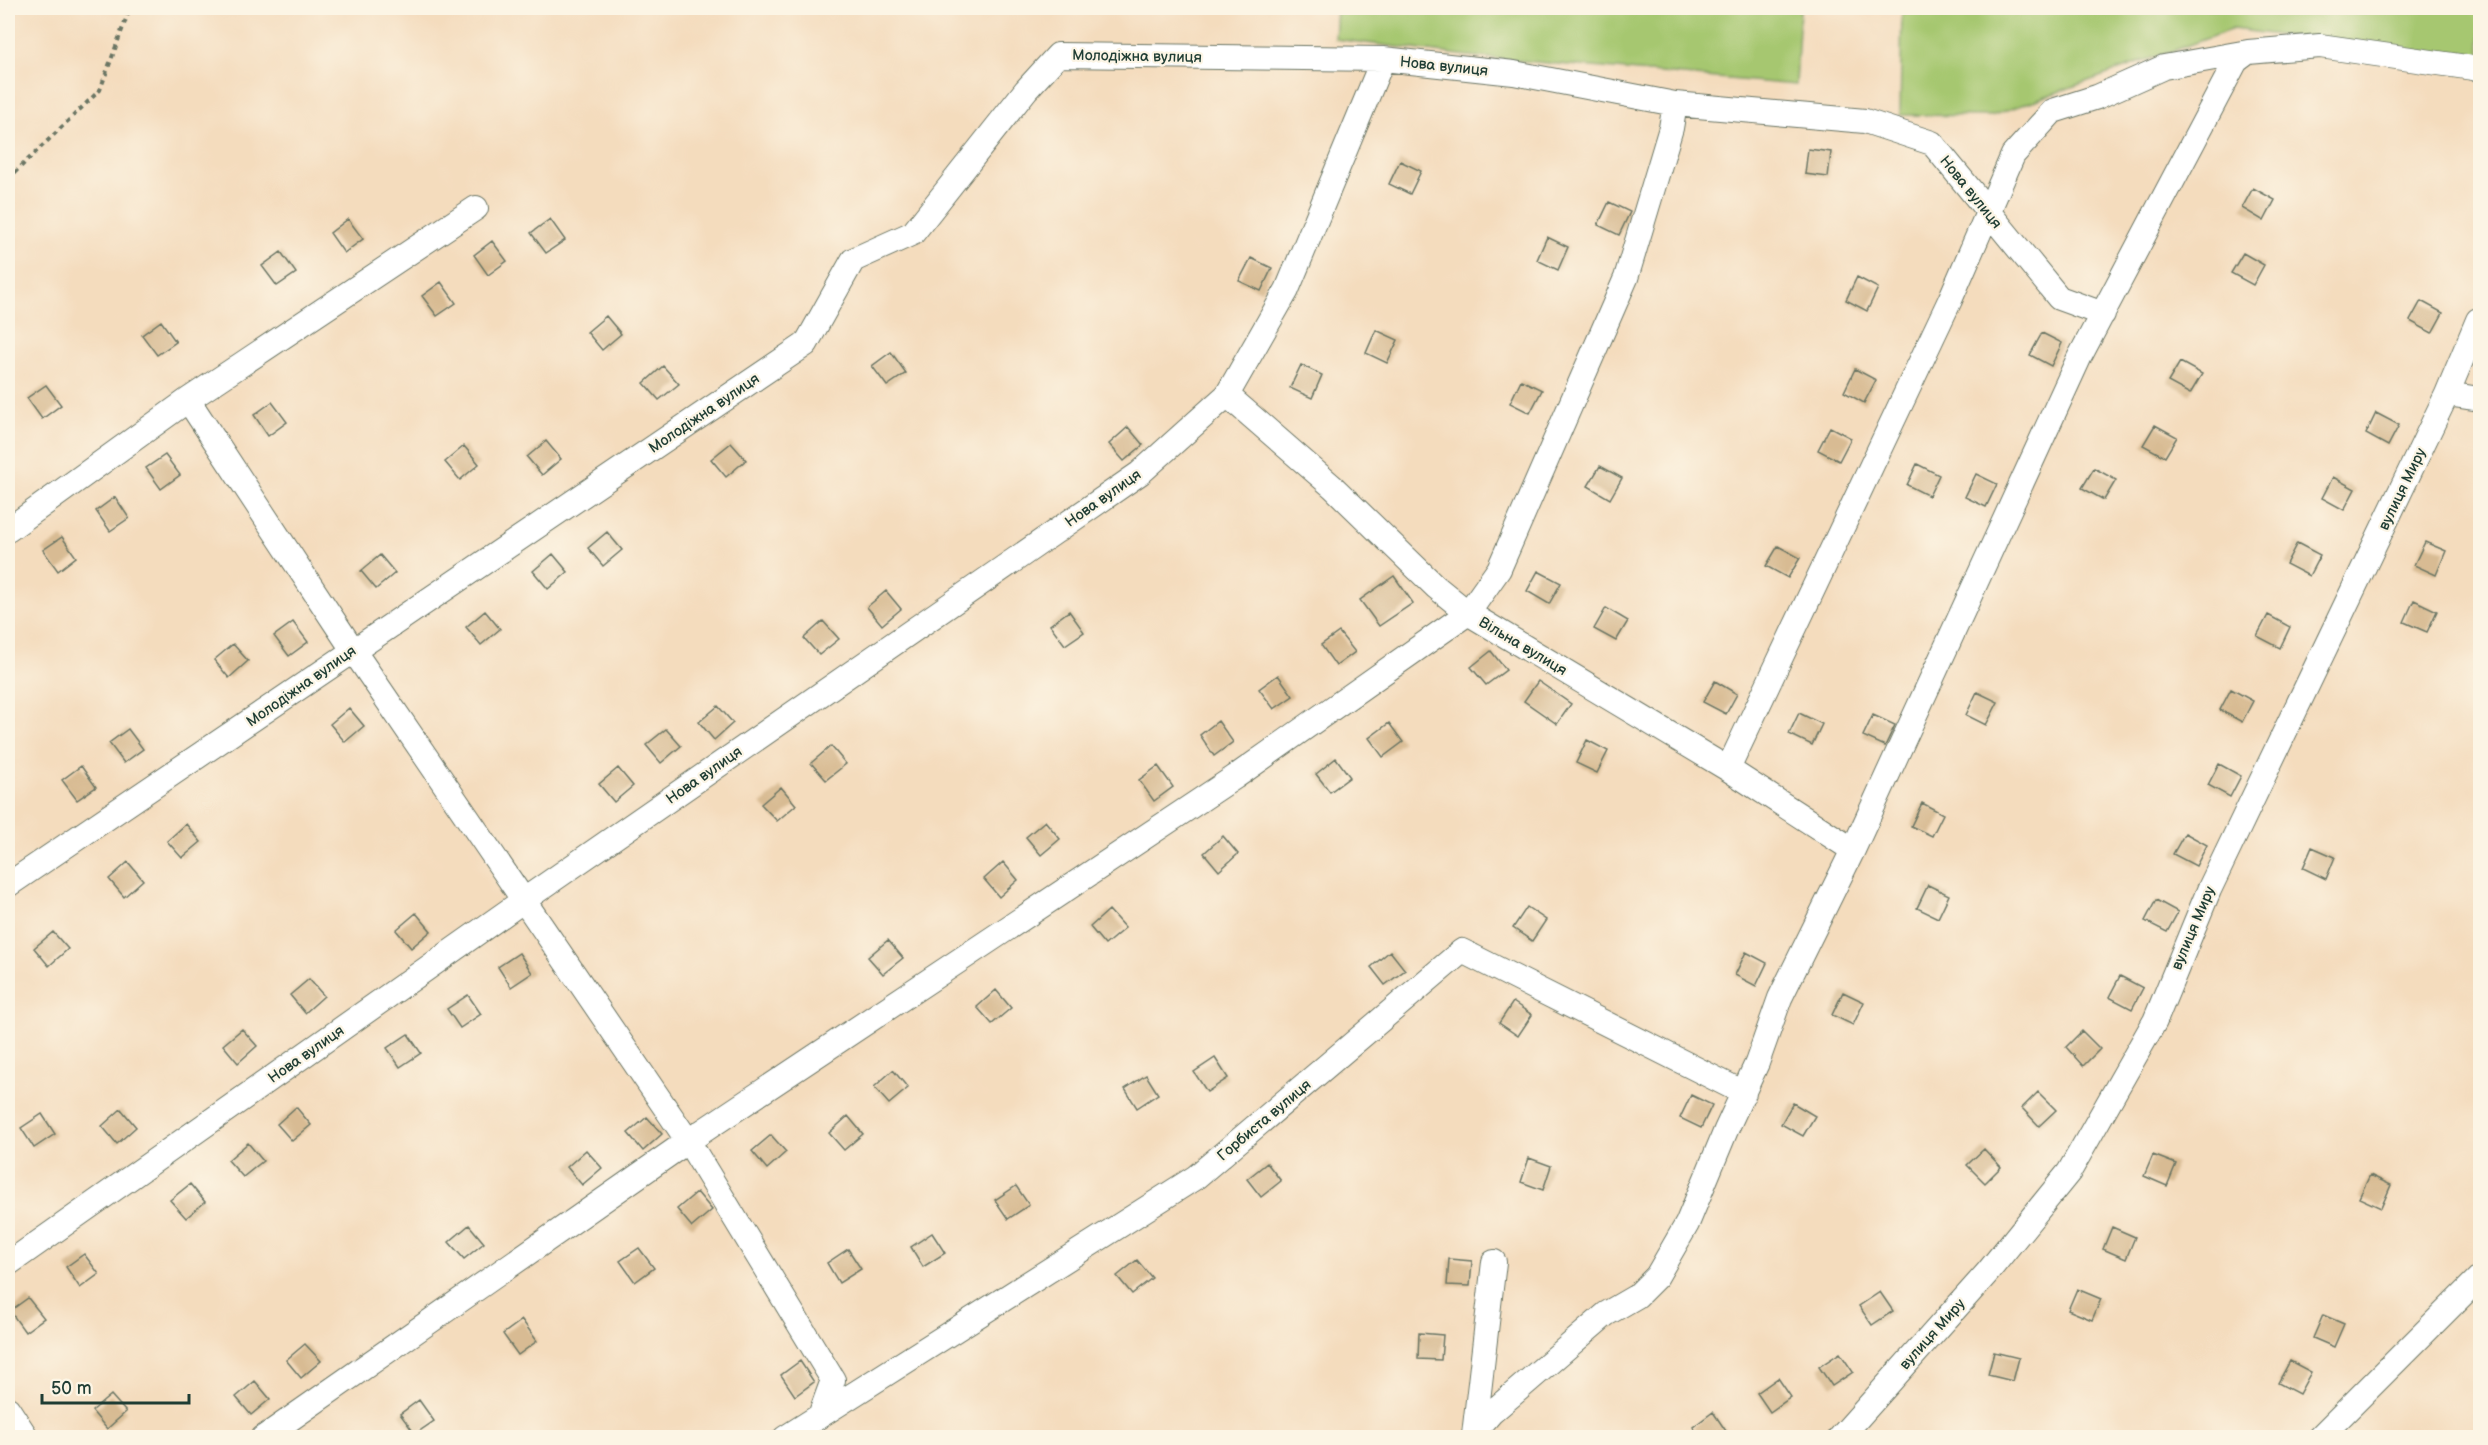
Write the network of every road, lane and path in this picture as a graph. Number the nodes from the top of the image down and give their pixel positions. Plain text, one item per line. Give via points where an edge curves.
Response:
1 (130, 8) edge
2 (2248, 52) junction
3 (1383, 59) junction
4 (2481, 69) edge
5 (1675, 104) junction
6 (8, 179) edge
7 (476, 208) dead end
8 (1988, 212) junction
9 (2103, 314) junction
10 (2478, 320) dead end
11 (2447, 394) junction
12 (1227, 395) junction
13 (2481, 399) edge
14 (188, 400) junction
15 (8, 530) edge
16 (1468, 613) junction
17 (353, 650) junction
18 (1728, 769) junction
19 (1853, 850) junction
20 (8, 885) edge
21 (524, 900) junction
22 (1744, 1093) junction
23 (688, 1141) junction
24 (1494, 1262) dead end
25 (8, 1264) edge
26 (2481, 1277) edge
27 (8, 1409) edge
28 (820, 1413) junction
29 (27, 1437) edge
30 (263, 1437) edge
31 (785, 1437) edge
32 (1474, 1437) edge
33 (1840, 1437) edge
34 (2319, 1437) edge

1 - 6 path via 100,90
2 - 4 street via 2320,46
2 - 8 street via 2164,67 2097,97 2053,111 2013,154
2 - 9 street via 2236,61
3 - 5 street, Нова вулиця via 1514,73
3 - 12 street, Нова вулиця via 1287,290
3 - 17 street, Молодіжна вулиця via 1058,55 913,233 853,260 806,344
5 - 8 street, Нова вулиця via 1865,121 1932,143
5 - 16 street via 1626,278 1499,568
7 - 14 street
8 - 9 street, Нова вулиця via 2059,298
8 - 18 street
9 - 19 street via 2079,358
10 - 11 street, вулиця Миру
11 - 13 street
11 - 33 street, вулиця Миру via 2209,890 2155,1021 2069,1172 1987,1273
12 - 16 street, Вільна вулиця
12 - 21 street, Нова вулиця via 1140,473
14 - 15 street
14 - 17 street
16 - 18 street, Вільна вулиця
16 - 23 street via 1235,777
17 - 20 street, Молодіжна вулиця
17 - 21 street
18 - 19 street, Вільна вулиця
19 - 22 street via 1780,998
21 - 23 street
21 - 25 street, Нова вулиця
22 - 28 street, Горбиста вулиця via 1462,951 1196,1177
22 - 32 street via 1687,1224 1658,1276 1637,1296 1606,1314 1491,1413
23 - 28 street via 833,1380
23 - 30 street
24 - 32 street
26 - 34 street
27 - 29 street
28 - 31 street, Горбиста вулиця

